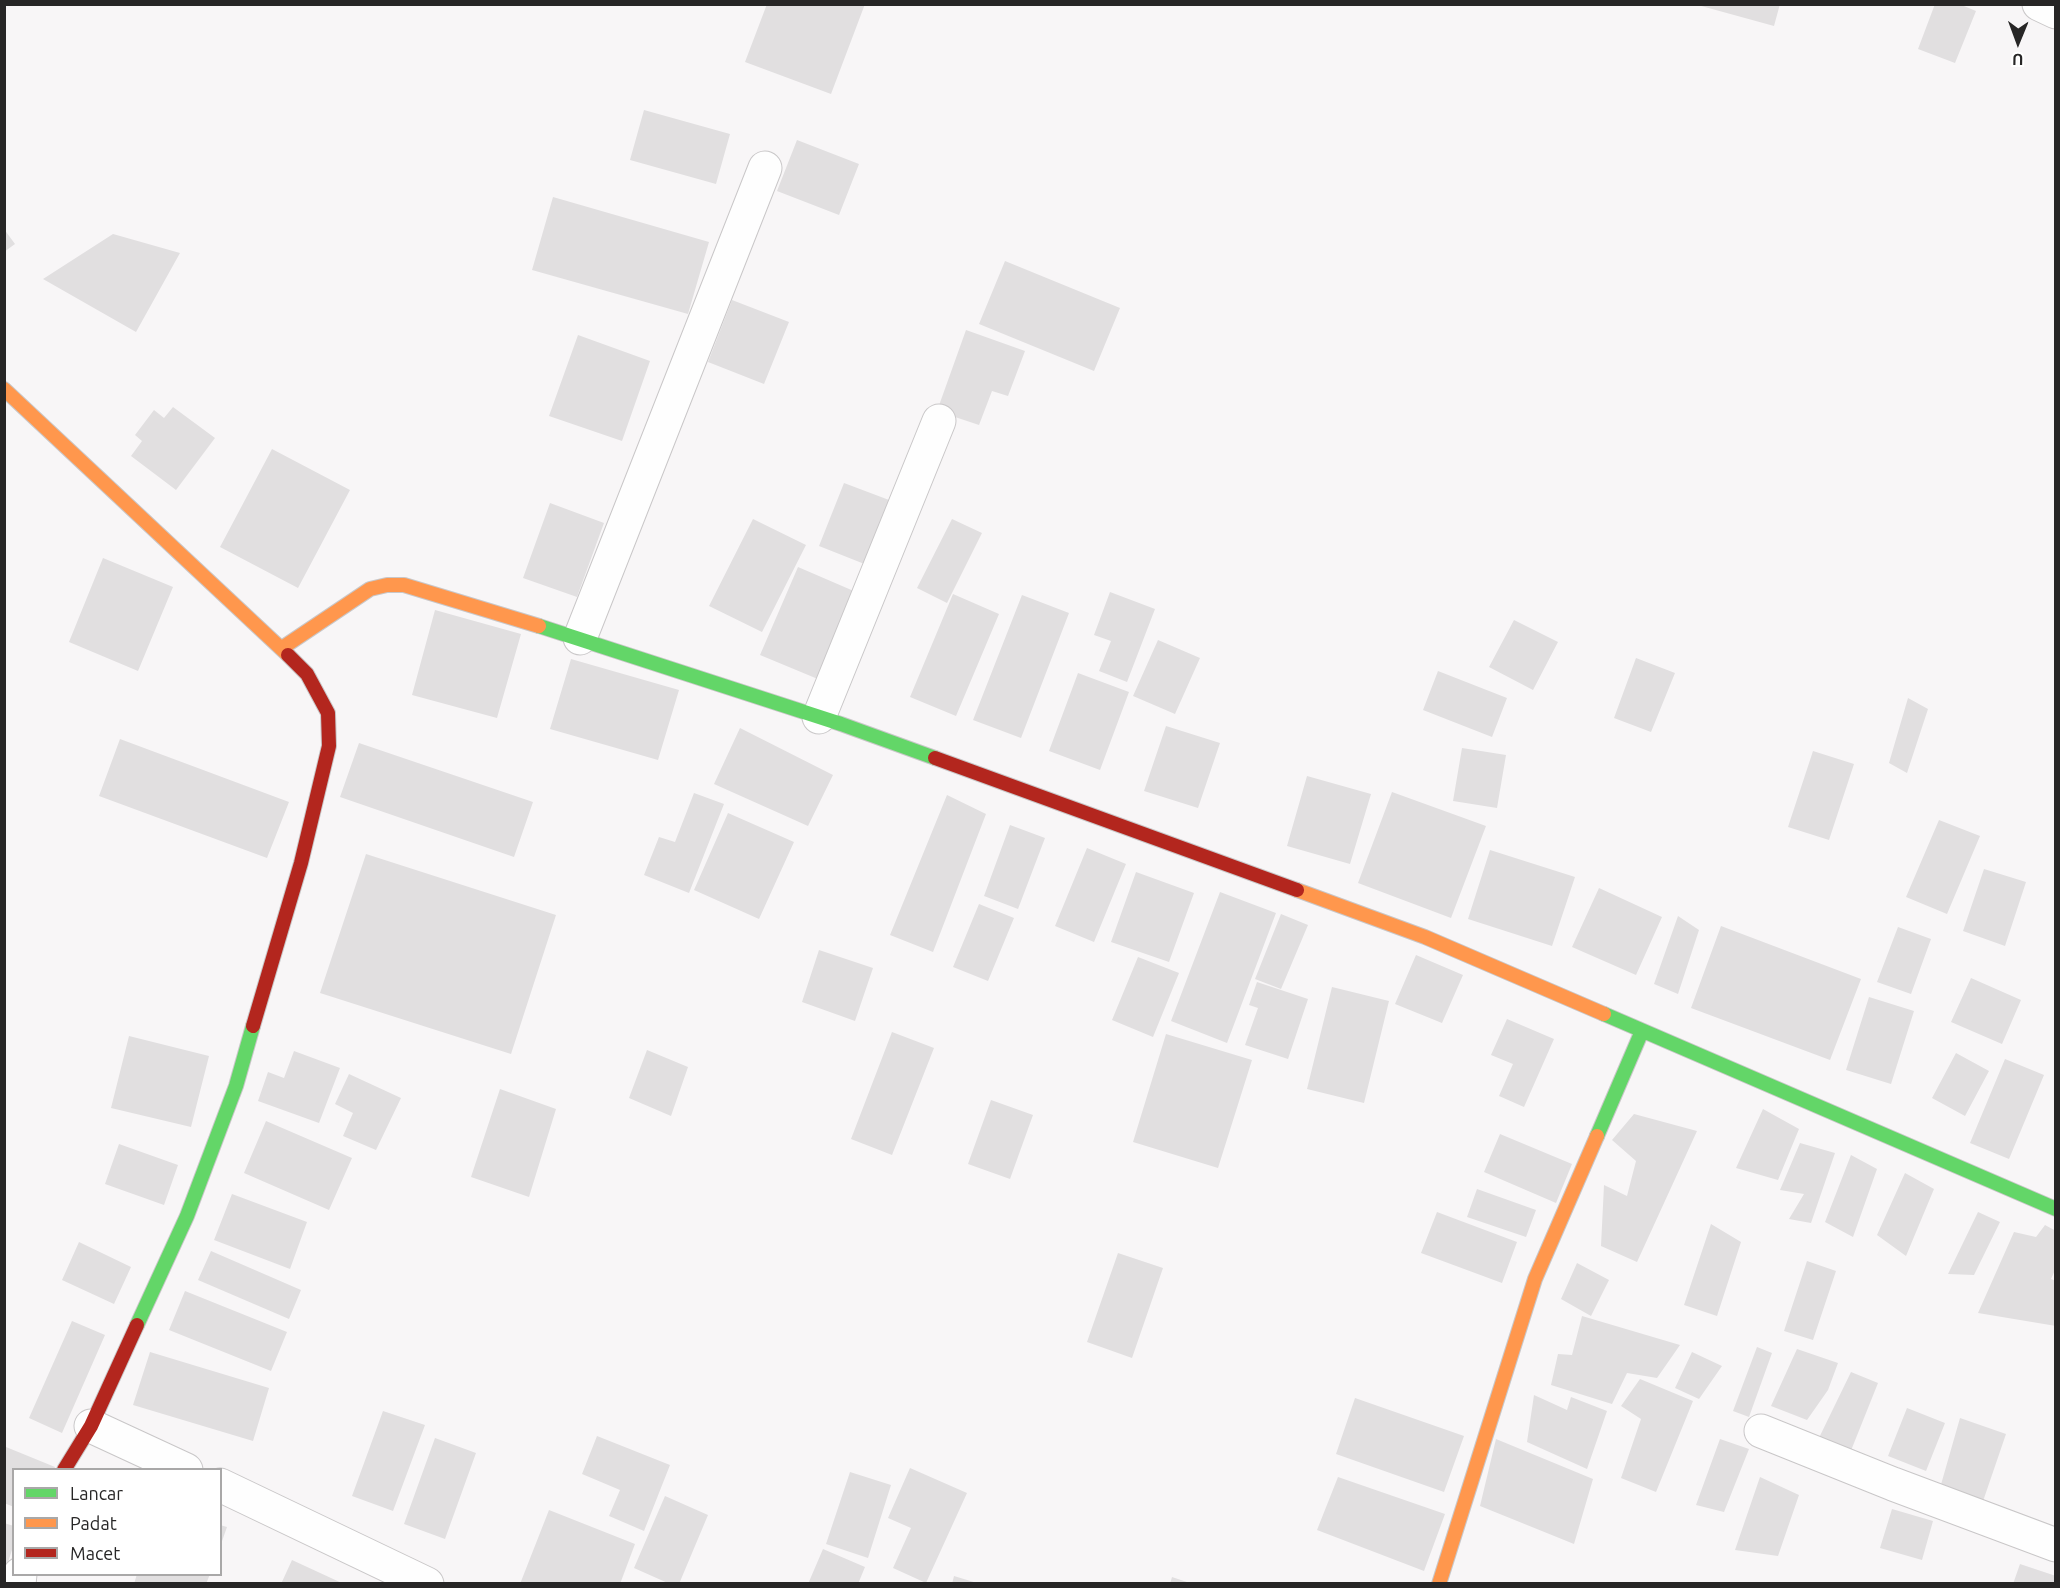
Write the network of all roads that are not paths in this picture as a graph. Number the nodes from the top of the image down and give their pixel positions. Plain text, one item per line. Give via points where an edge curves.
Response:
1 (2039, 4) edge
2 (2055, 12) edge
3 (765, 168) dead end
4 (4, 389) edge
5 (939, 421) dead end
6 (580, 638) junction
7 (282, 648) junction
8 (819, 717) junction
9 (1641, 1031) junction
10 (2055, 1209) edge
11 (91, 1426) junction
12 (1761, 1431) dead end
13 (65, 1468) edge
14 (182, 1468) edge
15 (222, 1486) edge
16 (2055, 1545) edge
17 (427, 1584) edge
18 (1439, 1584) edge

1 - 2 street
3 - 6 street
4 - 7 street
5 - 8 street
6 - 7 street via 404,585 387,585 370,589
6 - 8 street
7 - 11 street via 307,674 328,713 329,746 236,1086 187,1216
8 - 9 street via 1425,937
9 - 10 street
9 - 18 street via 1535,1279
11 - 13 street
11 - 14 street
12 - 16 street
15 - 17 street

